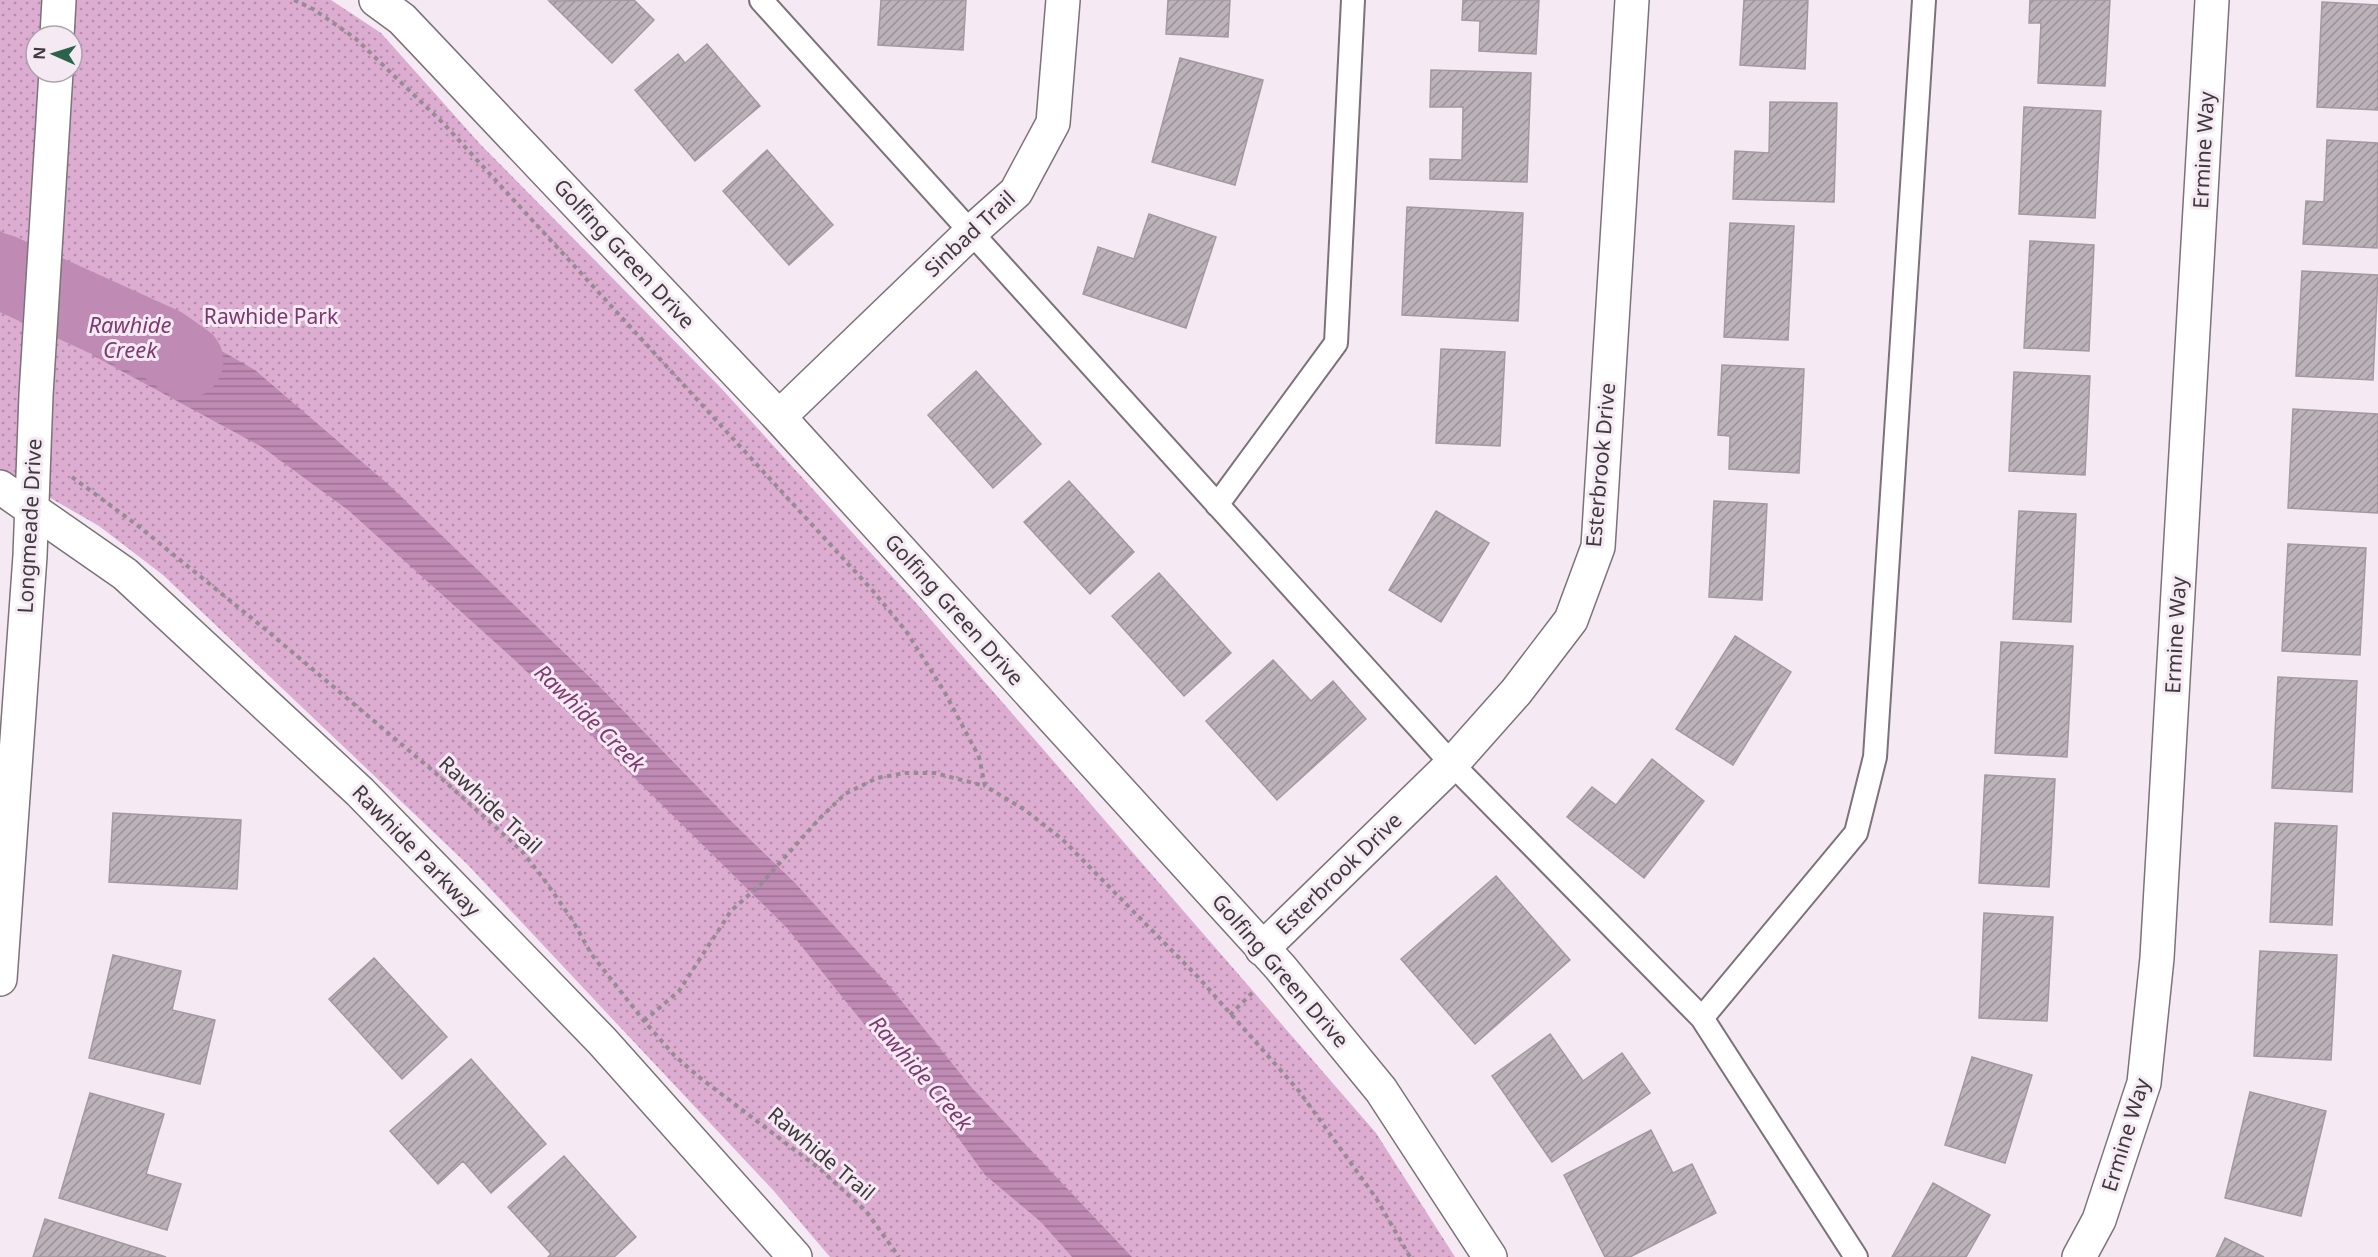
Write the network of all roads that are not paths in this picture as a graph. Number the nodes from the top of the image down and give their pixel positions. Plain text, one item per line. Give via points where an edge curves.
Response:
1 (59, 0) edge
2 (376, 0) edge
3 (761, 0) edge
4 (1063, 0) edge
5 (1353, 0) edge
6 (1632, 0) edge
7 (1924, 0) edge
8 (2212, 0) edge
9 (58, 24) edge
10 (55, 84) edge
11 (970, 232) junction
12 (779, 417) junction
13 (0, 487) edge
14 (1217, 505) junction
15 (32, 508) junction
16 (1452, 764) junction
17 (1262, 949) junction
18 (0, 980) edge
19 (1702, 1018) junction
20 (795, 1257) edge
21 (1490, 1257) edge
22 (1857, 1257) edge
23 (2079, 1257) edge

1 - 9 street
2 - 12 street, Golfing Green Drive via 402,19
3 - 11 lane
4 - 11 street, Sinbad Trail via 1053,123 1016,192
5 - 14 lane via 1336,342
6 - 16 street, Esterbrook Drive via 1598,547 1571,620 1516,692
7 - 19 lane via 1875,758 1856,833
8 - 23 street, Ermine Way via 2156,969 2144,1083 2099,1220
10 - 15 street, Longmeade Drive
11 - 12 street, Sinbad Trail
11 - 14 lane
12 - 17 street, Golfing Green Drive
13 - 15 street, Rawhide Parkway
14 - 16 lane
15 - 18 street, Longmeade Drive
15 - 20 street, Rawhide Parkway via 125,574 360,792 602,1041
16 - 17 street, Esterbrook Drive
16 - 19 lane
17 - 21 street, Golfing Green Drive via 1381,1090
19 - 22 lane

